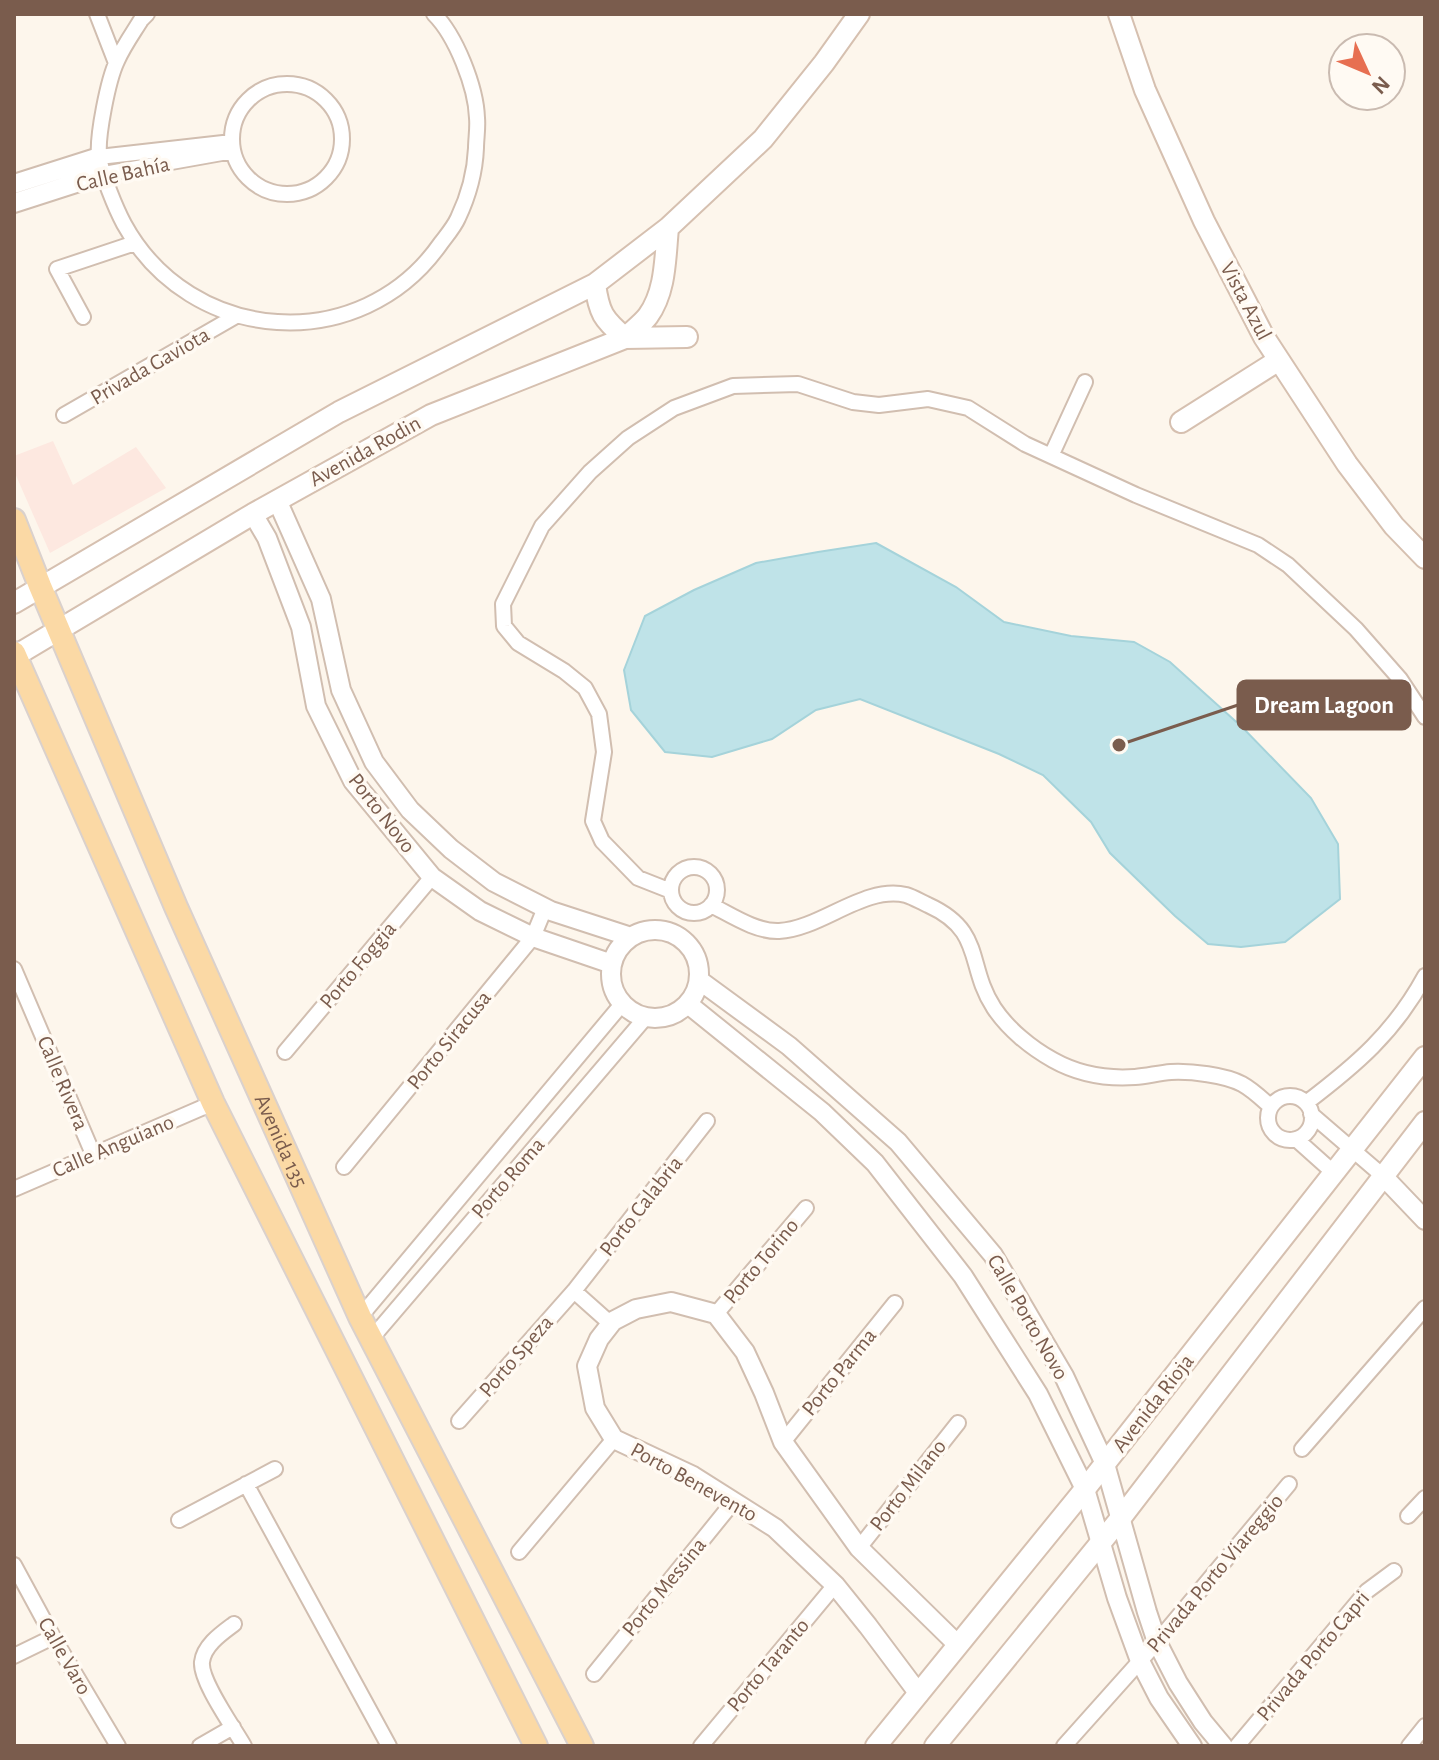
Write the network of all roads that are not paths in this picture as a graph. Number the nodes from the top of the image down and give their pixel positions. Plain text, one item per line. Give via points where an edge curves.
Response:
1 (97, 14) edge
2 (147, 14) edge
3 (434, 14) edge
4 (859, 14) edge
5 (1119, 14) edge
6 (116, 63) junction
7 (232, 146) junction
8 (102, 165) junction
9 (14, 184) edge
10 (14, 203) edge
11 (668, 228) junction
12 (135, 243) junction
13 (595, 284) junction
14 (236, 316) junction
15 (83, 317) dead end
16 (687, 337) dead end
17 (625, 338) junction
18 (1279, 360) junction
19 (1085, 382) dead end
20 (64, 415) dead end
21 (1181, 422) dead end
22 (1051, 456) junction
23 (277, 500) junction
24 (253, 514) junction
25 (14, 520) edge
26 (1425, 558) edge
27 (40, 586) junction
28 (14, 603) edge
29 (59, 629) junction
30 (14, 655) edge
31 (1425, 717) edge
32 (432, 877) junction
33 (671, 891) junction
34 (711, 905) junction
35 (545, 908) junction
36 (533, 937) junction
37 (631, 937) junction
38 (612, 964) junction
39 (14, 969) edge
40 (1425, 976) edge
41 (699, 980) junction
42 (622, 1004) junction
43 (688, 1004) junction
44 (646, 1017) junction
45 (285, 1052) dead end
46 (1425, 1057) edge
47 (213, 1103) junction
48 (1271, 1107) junction
49 (1308, 1109) junction
50 (707, 1121) dead end
51 (1425, 1122) edge
52 (1296, 1139) junction
53 (1353, 1150) junction
54 (93, 1154) junction
55 (344, 1167) dead end
56 (1334, 1173) junction
57 (1383, 1176) junction
58 (14, 1189) edge
59 (806, 1208) dead end
60 (1425, 1220) edge
61 (394, 1277) junction
62 (574, 1291) junction
63 (411, 1292) junction
64 (895, 1303) dead end
65 (1425, 1308) edge
66 (716, 1314) junction
67 (360, 1317) junction
68 (611, 1324) junction
69 (371, 1339) junction
70 (459, 1421) dead end
71 (958, 1423) dead end
72 (614, 1439) junction
73 (783, 1442) junction
74 (1302, 1449) dead end
75 (1105, 1464) junction
76 (275, 1469) dead end
77 (246, 1484) junction
78 (1289, 1484) dead end
79 (1085, 1489) junction
80 (1425, 1498) edge
81 (734, 1501) junction
82 (1408, 1516) dead end
83 (1120, 1519) junction
84 (179, 1520) dead end
85 (1101, 1544) junction
86 (859, 1548) junction
87 (519, 1552) dead end
88 (14, 1565) edge
89 (1394, 1571) dead end
90 (835, 1585) junction
91 (234, 1624) dead end
92 (53, 1637) junction
93 (1157, 1642) junction
94 (958, 1645) junction
95 (14, 1656) edge
96 (1140, 1661) junction
97 (594, 1674) dead end
98 (919, 1694) junction
99 (1425, 1726) edge
100 (233, 1727) junction
101 (118, 1746) edge
102 (200, 1746) edge
103 (244, 1746) edge
104 (389, 1746) edge
105 (536, 1746) edge
106 (582, 1746) edge
107 (701, 1746) edge
108 (876, 1746) edge
109 (935, 1746) edge
110 (1064, 1746) edge
111 (1192, 1746) edge
112 (1223, 1746) edge
113 (1237, 1746) edge
114 (1409, 1746) edge

1 - 6 street
2 - 6 street
3 - 14 street via 466,66 477,117 475,169 458,219 428,262 388,295 340,316 288,323
4 - 11 main road, Avenida Rodin via 763,139
5 - 18 main road, Vista Azul via 1145,90 1204,221
6 - 8 street via 102,115
7 - 7 street via 239,168 251,181 266,191 301,193 330,175 343,141 341,124 321,95 287,84 270,87 242,108
7 - 8 street, Calle Bahía
8 - 9 street, Calle Bahía
8 - 10 street, Calle Bahía
8 - 12 street via 115,208
11 - 13 main road, Avenida Rodin
11 - 17 main road, Avenida Rodin via 658,299
12 - 14 street via 163,275 197,300
12 - 15 street via 57,269
13 - 17 main road via 607,323
13 - 27 main road, Avenida Rodin via 339,412
14 - 20 street, Privada Gaviota
16 - 17 main road
17 - 23 main road, Avenida Rodin via 431,415
18 - 21 main road
18 - 26 main road, Vista Azul via 1347,464
19 - 22 street
22 - 31 street via 1258,545 1288,565 1356,629
22 - 33 street via 968,408 928,399 879,405 798,384 733,386 674,408 628,438 542,526 503,604 504,626 518,643 585,688 599,714 604,752 593,821 602,841 638,878
23 - 24 main road, Avenida Rodin
23 - 35 street, Porto Novo via 321,599 341,690 374,762 410,810 451,849 494,882
24 - 29 main road, Avenida Rodin
24 - 32 street, Porto Novo via 287,587 301,627 316,706 334,743 353,781
25 - 27 main road, Avenida 135
27 - 28 main road, Avenida Rodin
27 - 29 main road, Avenida 135
29 - 30 main road, Avenida Rodin
29 - 67 main road, Avenida 135
30 - 47 main road, Avenida 135
32 - 36 street, Porto Novo via 480,911
32 - 45 street, Porto Foggia
33 - 34 street via 677,905 690,913
33 - 34 street via 681,871 702,868 717,884
34 - 48 street via 757,928 779,931 876,895 905,895 947,913 968,936 994,1007 1012,1029 1055,1061 1110,1077 1203,1073 1241,1083
35 - 36 street, Porto Siracusa
35 - 37 street, Porto Novo
36 - 38 street, Porto Novo
36 - 55 street, Porto Siracusa
37 - 38 street
37 - 41 street via 644,930 673,932 694,951
38 - 42 street via 611,979
39 - 54 street, Calle Rivera
40 - 49 street via 1388,1033
41 - 43 street
41 - 75 street, Calle Porto Novo via 789,1046 898,1142 993,1255 1064,1376
42 - 44 street
42 - 61 street, Porto Roma
43 - 44 street via 661,1018
43 - 79 street, Calle Porto Novo via 822,1112 875,1163 963,1276 1038,1394
44 - 63 street, Porto Roma
46 - 53 main road, Avenida Rioja
47 - 54 street, Calle Anguiano
47 - 105 main road, Avenida 135
48 - 49 street via 1288,1097 1298,1098
48 - 52 street via 1272,1131 1283,1139
49 - 52 street via 1308,1129
49 - 53 street
50 - 62 street, Porto Calabria
51 - 57 main road, Avenida Rioja
52 - 56 street
53 - 56 main road, Avenida Rioja
53 - 57 street
54 - 58 street, Calle Anguiano
56 - 75 main road, Avenida Rioja
57 - 60 street
57 - 83 main road, Avenida Rioja
59 - 66 street, Porto Torino
61 - 63 street
61 - 67 street, Porto Roma
62 - 68 street
62 - 70 street, Porto Speza
63 - 69 street, Porto Roma
64 - 73 street, Porto Parma
65 - 74 street
66 - 68 street via 671,1302 636,1309
66 - 73 street via 745,1352
67 - 69 main road, Avenida 135
68 - 72 street, Porto Benevento via 587,1366 595,1408
69 - 106 main road, Avenida 135
71 - 86 street, Porto Milano
72 - 81 street, Porto Benevento
72 - 87 street
73 - 86 street
75 - 79 main road, Avenida Rioja
75 - 83 street, Calle Porto Novo
76 - 77 street
77 - 84 street
77 - 104 street
78 - 93 street, Privada Porto Viareggio
79 - 85 street, Calle Porto Novo
79 - 94 main road, Avenida Rioja
80 - 82 street
81 - 90 street, Porto Benevento via 775,1528
81 - 97 street, Porto Messina
83 - 85 main road, Avenida Rioja
83 - 93 street, Calle Porto Novo
85 - 96 street, Calle Porto Novo
85 - 109 main road, Avenida Rioja
86 - 94 street
88 - 92 street, Calle Varo
89 - 113 street, Privada Porto Capri via 1367,1591
90 - 98 street, Porto Benevento
90 - 107 street, Porto Taranto
91 - 100 street via 211,1643 202,1662 207,1683
92 - 95 street
92 - 101 street, Calle Varo
93 - 96 street, Privada Porto Viareggio
93 - 112 street, Calle Porto Novo via 1178,1683
94 - 98 main road, Avenida Rioja
96 - 110 street, Privada Porto Viareggio
96 - 111 street, Calle Porto Novo
98 - 108 main road, Avenida Rioja
99 - 114 street
100 - 102 street
100 - 103 street

